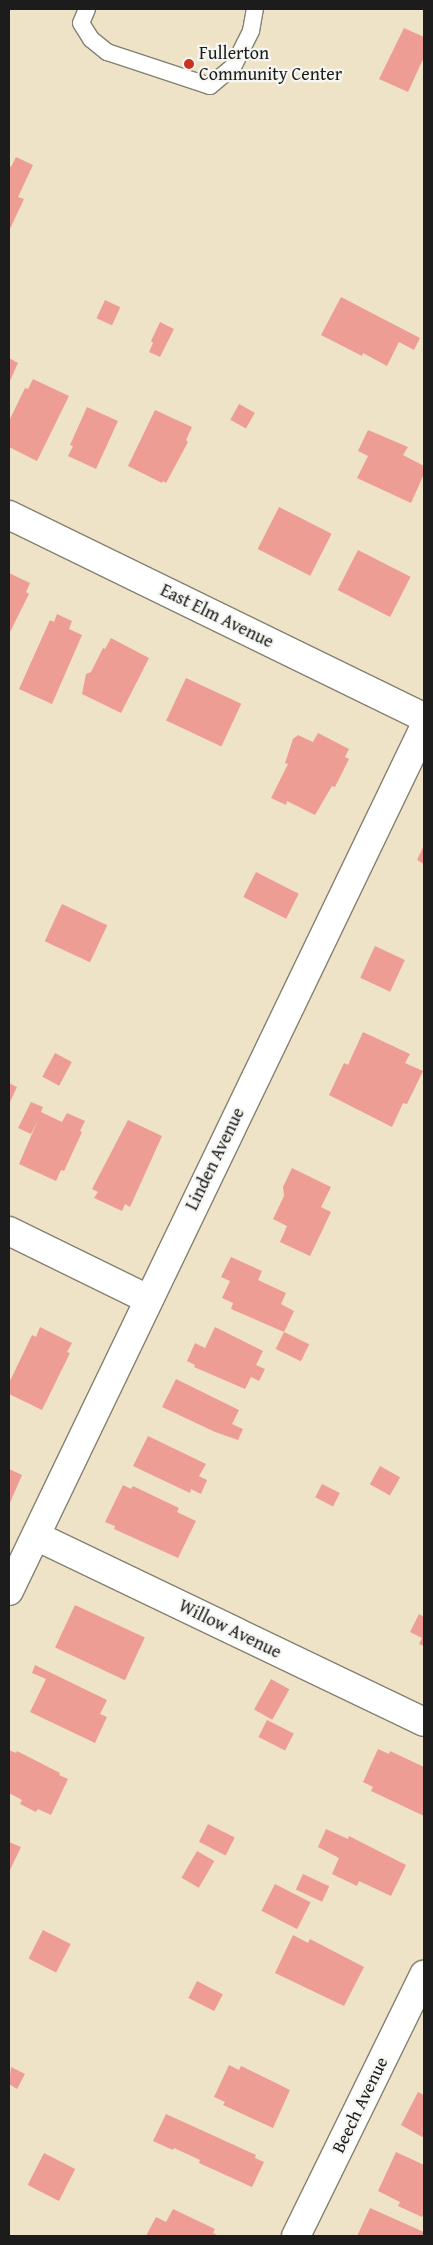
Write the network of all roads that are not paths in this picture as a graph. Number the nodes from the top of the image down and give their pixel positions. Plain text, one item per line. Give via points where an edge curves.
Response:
1 (87, 9) edge
2 (255, 9) edge
3 (9, 515) edge
4 (424, 717) edge
5 (424, 728) edge
6 (9, 1231) edge
7 (148, 1299) junction
8 (36, 1536) junction
9 (9, 1591) edge
10 (424, 1722) edge
11 (424, 1974) edge
12 (296, 2236) edge

1 - 2 lane via 81,23 91,39 107,52 210,86 233,67 251,32
3 - 4 street, East Elm Avenue
5 - 7 street, Linden Avenue
6 - 7 street
7 - 8 street, Linden Avenue
8 - 9 street, Linden Avenue
8 - 10 street, Willow Avenue
11 - 12 street, Beech Avenue

